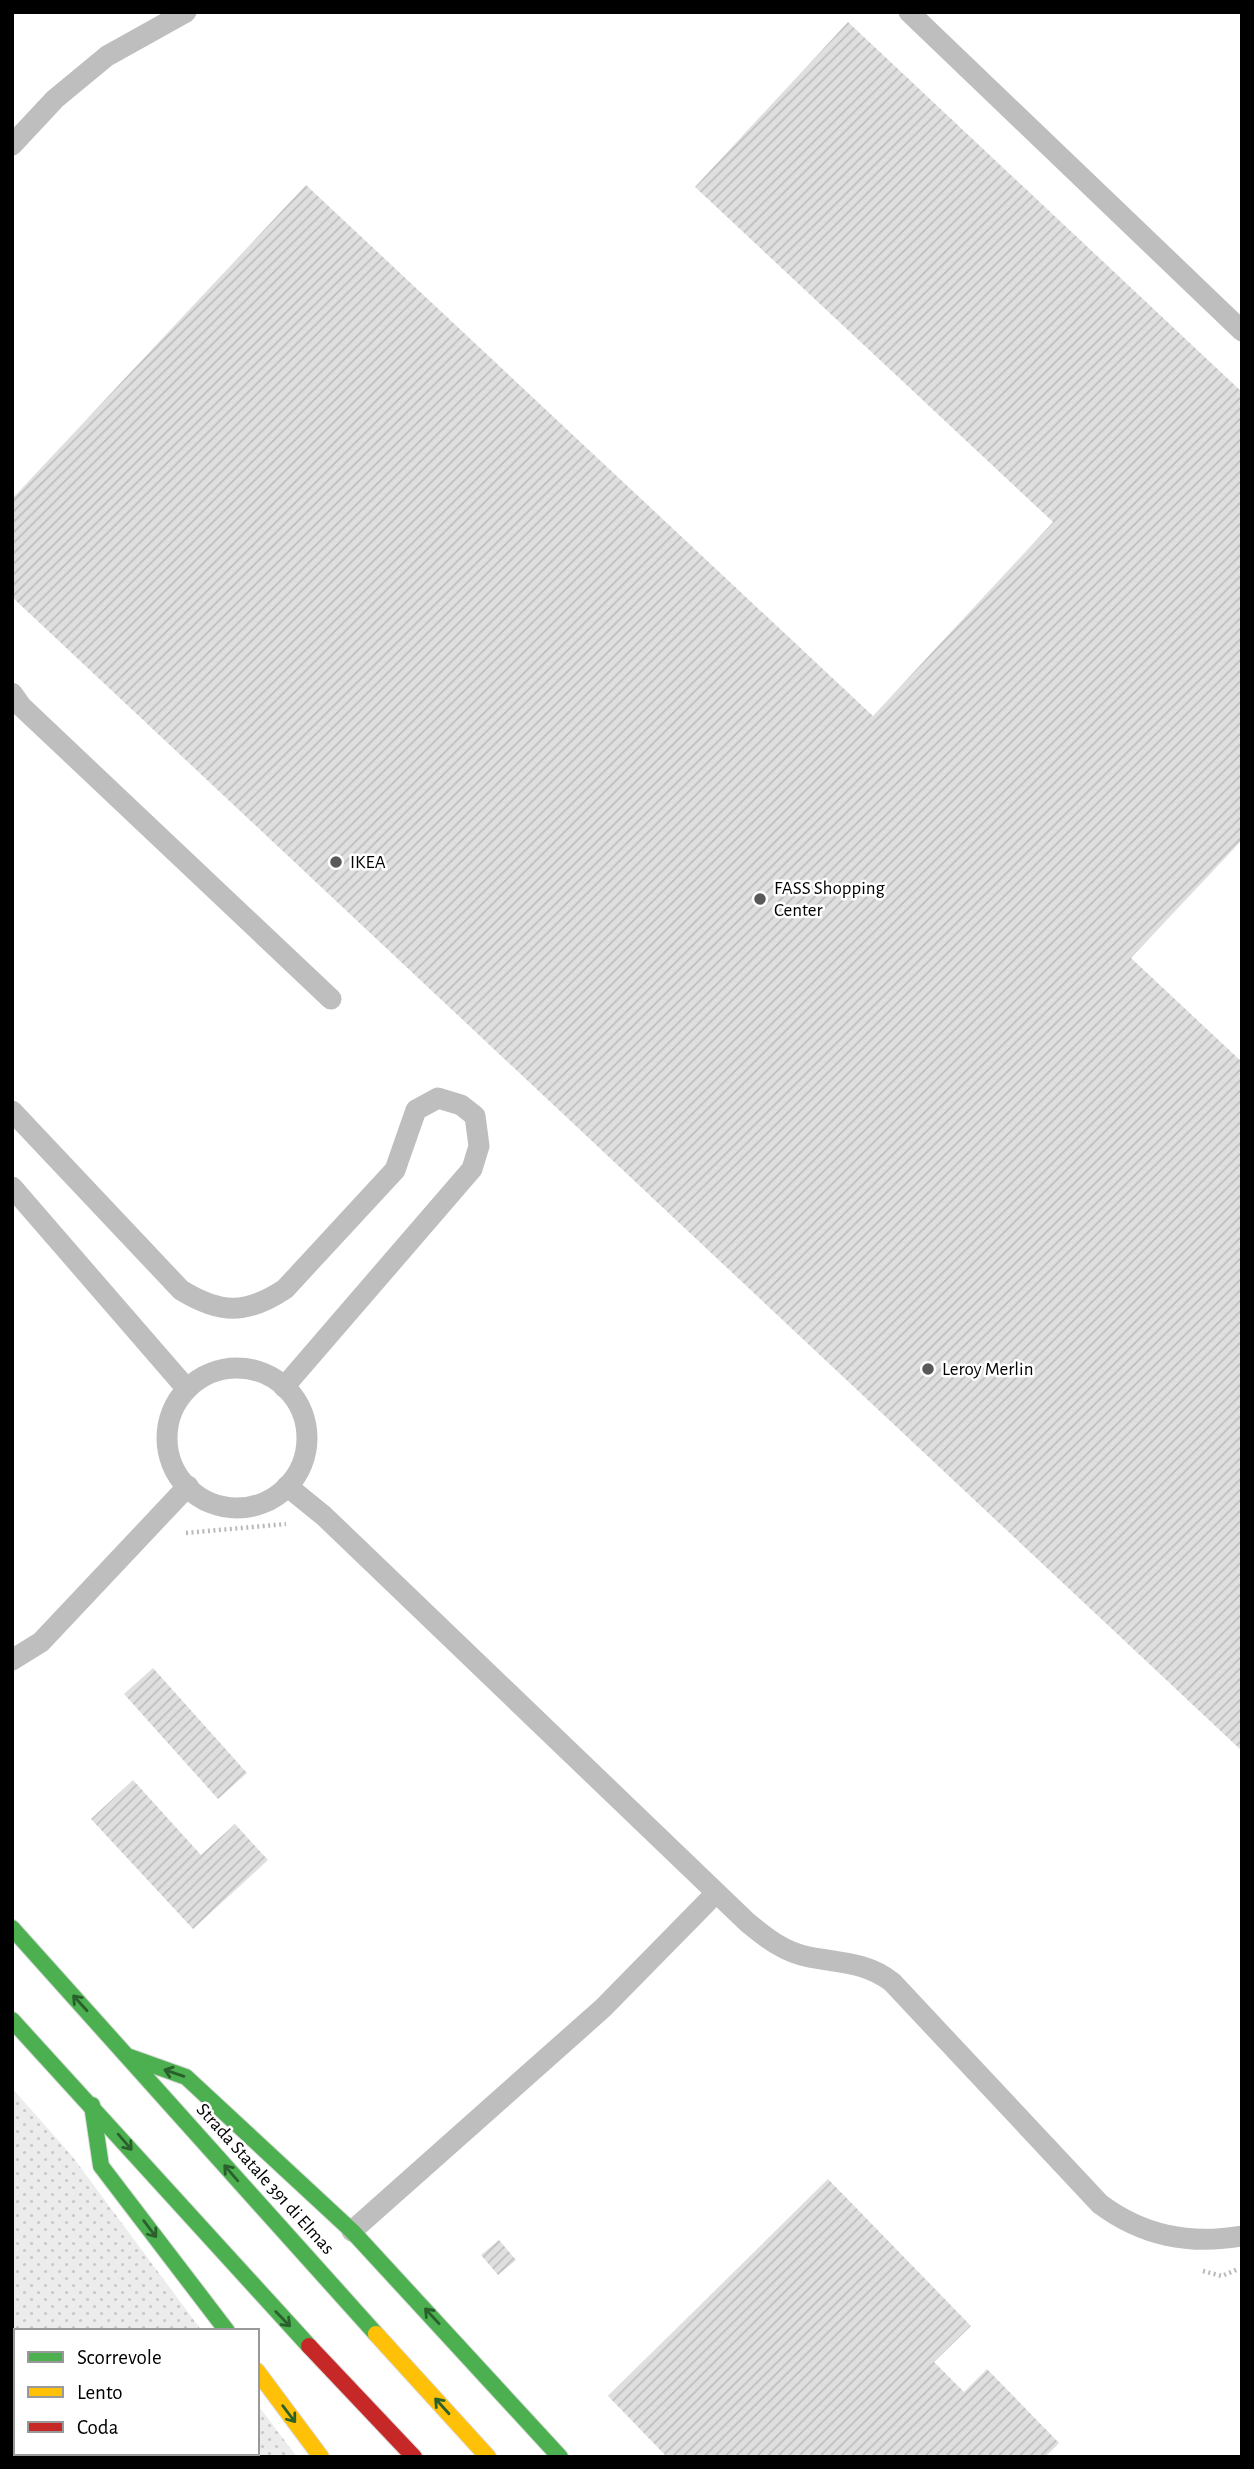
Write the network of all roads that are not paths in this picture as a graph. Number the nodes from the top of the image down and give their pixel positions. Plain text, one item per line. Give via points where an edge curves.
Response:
1 (186, 12) edge
2 (909, 12) edge
3 (12, 145) edge
4 (1242, 331) edge
5 (12, 693) edge
6 (331, 999) dead end
7 (12, 1111) edge
8 (12, 1187) edge
9 (285, 1387) junction
10 (187, 1389) junction
11 (188, 1486) junction
12 (287, 1486) junction
13 (12, 1660) edge
14 (716, 1893) junction
15 (12, 1928) edge
16 (12, 2020) edge
17 (129, 2057) junction
18 (92, 2105) junction
19 (352, 2231) junction
20 (1242, 2236) edge
21 (225, 2329) edge
22 (259, 2374) edge
23 (321, 2457) edge
24 (414, 2457) edge
25 (488, 2457) edge
26 (561, 2457) edge

1 - 3 lane via 107,56 55,99
2 - 4 lane
5 - 6 lane
7 - 9 lane via 181,1290 206,1306 235,1309 263,1304 285,1289 395,1170 416,1110 438,1098 461,1105 475,1116 479,1146 472,1169
8 - 10 lane
9 - 10 lane via 250,1368 227,1368 205,1375
9 - 12 lane via 302,1410 307,1432 305,1455
10 - 11 lane via 174,1408 168,1430 169,1452 177,1474
11 - 12 lane via 213,1504 236,1508 259,1504
11 - 13 lane via 41,1642
12 - 14 lane via 324,1516
14 - 19 lane via 603,2007
14 - 20 lane via 787,1950 857,1964 892,1982 1075,2179 1117,2217 1161,2235 1189,2240
17 -> 15 highway, Strada Statale 391 di Elmas
16 - 18 highway
19 -> 17 highway via 186,2077
25 -> 17 highway, Strada Statale 391 di Elmas
18 -> 21 highway via 101,2166
18 -> 24 highway via 236,2270
26 -> 19 highway
22 -> 23 highway

